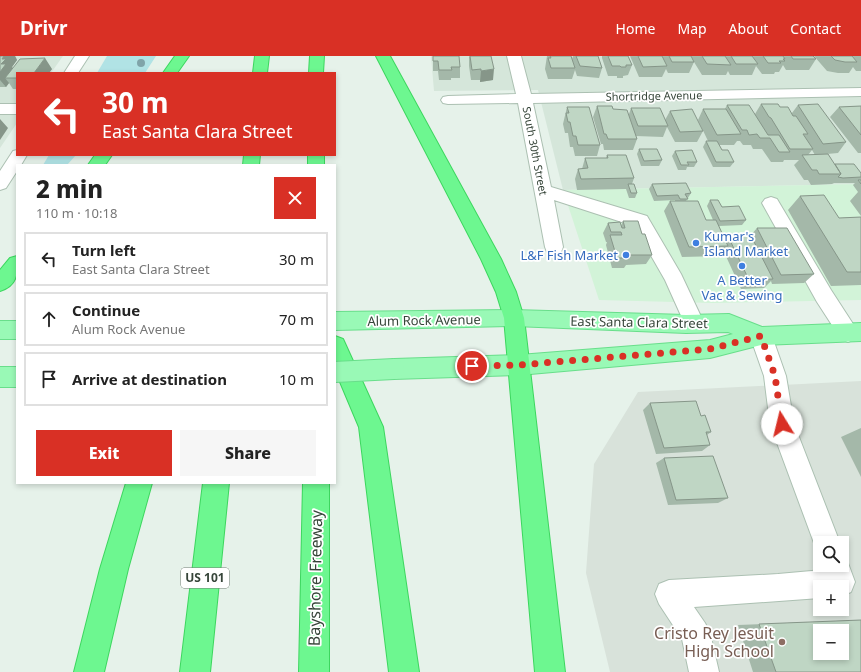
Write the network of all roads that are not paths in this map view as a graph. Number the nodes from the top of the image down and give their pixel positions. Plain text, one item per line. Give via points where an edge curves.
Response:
1 (82, 56) edge
2 (182, 56) edge
3 (262, 56) edge
4 (317, 56) edge
5 (383, 56) edge
6 (514, 56) edge
7 (72, 72) edge
8 (171, 72) edge
9 (260, 72) edge
10 (316, 72) edge
11 (861, 92) edge
12 (524, 99) junction
13 (448, 100) dead end
14 (0, 109) edge
15 (16, 109) edge
16 (18, 156) edge
17 (103, 156) edge
18 (97, 164) edge
19 (0, 184) edge
20 (542, 190) junction
21 (770, 203) dead end
22 (554, 247) dead end
23 (16, 263) edge
24 (0, 283) edge
25 (514, 318) junction
26 (336, 321) edge
27 (694, 324) junction
28 (0, 330) edge
29 (16, 330) edge
30 (854, 332) edge
31 (761, 336) junction
32 (336, 347) edge
33 (519, 365) junction
34 (336, 372) edge
35 (0, 377) edge
36 (16, 377) edge
37 (139, 484) edge
38 (216, 484) edge
39 (316, 484) edge
40 (824, 536) edge
41 (837, 572) edge
42 (88, 672) edge
43 (195, 672) edge
44 (314, 672) edge
45 (404, 672) edge
46 (550, 672) edge
47 (704, 672) edge

1 - 7 street
2 - 8 highway
3 - 9 highway
4 - 10 highway
5 - 25 highway via 491,259
6 - 12 street, South 30th Street
11 - 12 street, Shortridge Avenue
12 - 13 street, Shortridge Avenue
12 - 20 street, South 30th Street
14 - 15 street
16 - 19 street
17 - 18 highway
20 - 22 street, South 30th Street
20 - 27 street via 641,220 674,280
21 - 30 street via 824,296
23 - 24 highway
25 - 26 main road, Alum Rock Avenue
25 - 27 main road, East Santa Clara Street
25 - 33 highway
27 - 31 main road, East Santa Clara Street via 730,323
28 - 29 main road
30 - 31 main road, East Santa Clara Street
31 - 33 main road, East Santa Clara Street via 710,349
31 - 40 street via 775,376 782,424
32 - 45 highway via 371,427
33 - 34 main road, bridge
33 - 46 highway
35 - 36 main road
37 - 42 highway
38 - 43 highway, US 101
39 - 44 highway, Bayshore Freeway
41 - 47 street via 841,582 669,594 695,633

